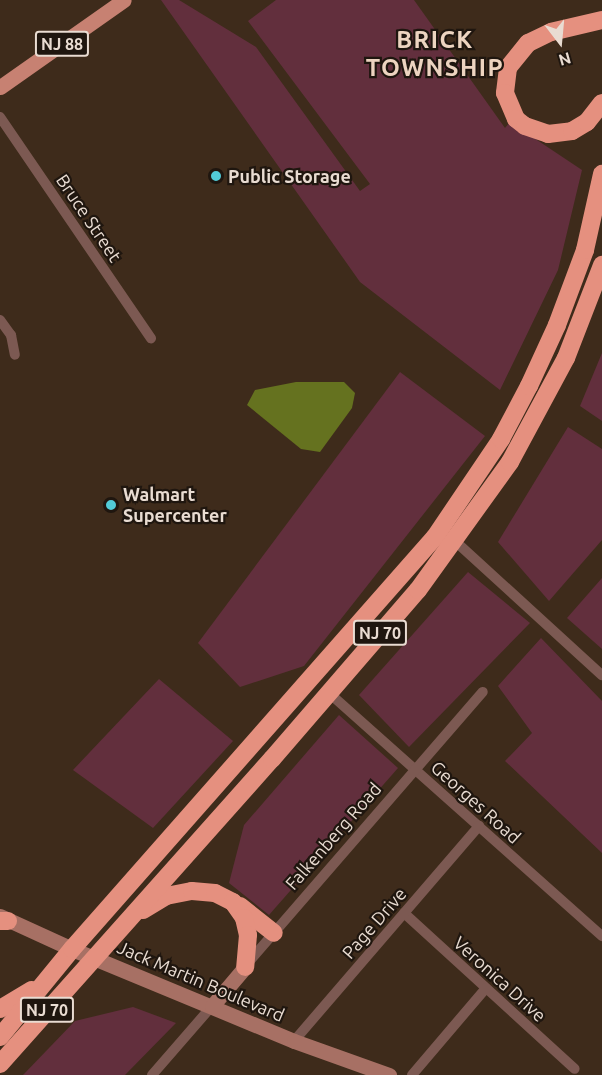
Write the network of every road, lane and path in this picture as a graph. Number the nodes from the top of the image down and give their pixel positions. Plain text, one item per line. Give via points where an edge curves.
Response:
1 (124, 0) edge
2 (602, 20) edge
3 (0, 87) edge
4 (602, 103) edge
5 (0, 117) edge
6 (602, 174) edge
7 (602, 265) edge
8 (0, 320) edge
9 (151, 338) dead end
10 (15, 356) dead end
11 (454, 541) junction
12 (602, 675) edge
13 (328, 692) junction
14 (483, 692) dead end
15 (416, 770) junction
16 (479, 826) junction
17 (233, 902) junction
18 (404, 914) junction
19 (3, 919) edge
20 (126, 921) junction
21 (274, 933) junction
22 (602, 936) edge
23 (72, 949) junction
24 (93, 957) junction
25 (245, 966) junction
26 (46, 981) junction
27 (486, 988) junction
28 (212, 1006) junction
29 (0, 1009) edge
30 (0, 1037) edge
31 (294, 1041) junction
32 (0, 1064) edge
33 (575, 1069) dead end
34 (152, 1075) edge
35 (389, 1075) edge
36 (412, 1075) edge

1 - 3 main road, NJ 88
2 - 4 highway via 551,32 528,43 508,68 505,93 516,119 548,134 572,131 587,122
5 - 9 street, Bruce Street
6 - 23 highway, NJ 70 via 585,250 529,386 501,440 435,537
7 - 11 highway, NJ 70 via 566,358 510,462
8 - 10 street via 11,335
11 - 12 street
11 - 13 highway, NJ 70 via 418,590
13 - 15 street, Georges Road
13 - 20 highway, NJ 70
14 - 15 street, Falkenberg Road
15 - 16 street, Georges Road
15 - 21 street, Falkenberg Road
16 - 18 street, Page Drive
16 - 22 street, Georges Road
17 - 20 highway via 215,893 192,891 166,896
17 - 21 highway
17 - 25 highway via 244,918 248,935
18 - 27 street, Veronica Drive
18 - 31 street, Page Drive
19 - 23 street, Jack Martin Boulevard
20 - 24 highway, NJ 70
21 - 25 street, Falkenberg Road
23 - 24 street, Jack Martin Boulevard
23 - 26 highway, NJ 70
24 - 28 street, Jack Martin Boulevard
24 - 32 highway, NJ 70
25 - 28 street, Falkenberg Road
26 - 29 highway
26 - 30 highway, NJ 70
27 - 33 street, Veronica Drive
27 - 36 street
28 - 31 street, Jack Martin Boulevard
28 - 34 street
31 - 35 street, Jack Martin Boulevard

